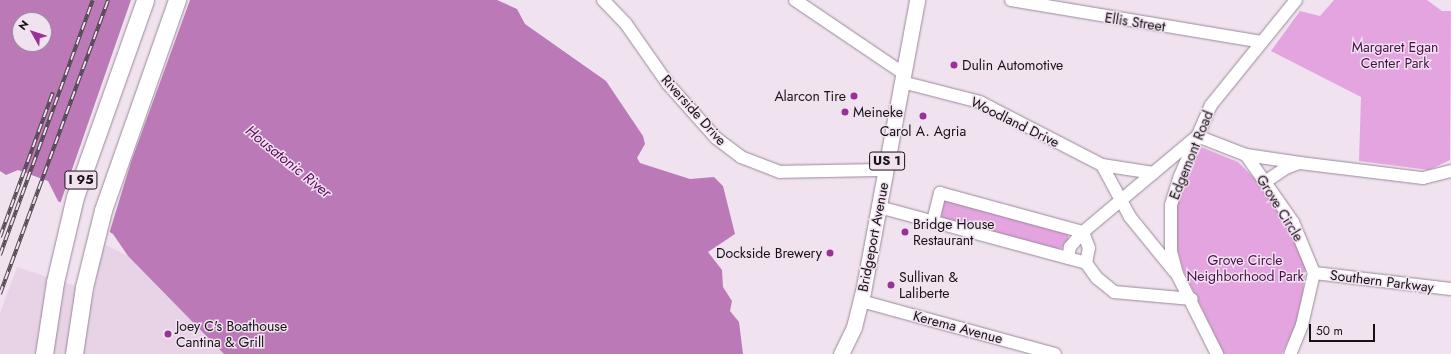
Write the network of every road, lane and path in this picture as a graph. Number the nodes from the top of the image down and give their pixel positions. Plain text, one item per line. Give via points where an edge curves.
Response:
1 (146, 0) edge
2 (177, 0) edge
3 (603, 0) edge
4 (795, 0) edge
5 (917, 0) edge
6 (1011, 0) edge
7 (1296, 0) edge
8 (1261, 42) junction
9 (902, 77) junction
10 (1197, 136) junction
11 (1246, 155) junction
12 (1300, 162) junction
13 (1102, 165) junction
14 (886, 170) junction
15 (1451, 171) edge
16 (1154, 172) junction
17 (1265, 182) junction
18 (1120, 201) junction
19 (879, 207) junction
20 (933, 221) junction
21 (1083, 232) junction
22 (1068, 258) junction
23 (1086, 263) junction
24 (1314, 273) junction
25 (1176, 274) junction
26 (1451, 290) edge
27 (1192, 300) junction
28 (861, 301) junction
29 (44, 354) edge
30 (74, 354) edge
31 (842, 354) edge
32 (1055, 354) edge
33 (1217, 354) edge
34 (1290, 354) edge

1 - 29 highway, I 95 via 76,197 57,274
2 - 30 highway, I 95 via 105,203 84,287
3 - 14 street, Riverside Drive via 626,24 668,84 716,138 741,157 780,172
4 - 9 street, Woodland Drive
5 - 9 main road, Bridgeport Avenue / US 1
6 - 8 street, Ellis Street
7 - 8 street, Edgemont Road
8 - 10 street, Edgemont Road via 1215,99
9 - 13 street, Woodland Drive via 980,102
9 - 14 main road, Bridgeport Avenue / US 1
10 - 11 street
10 - 16 street
10 - 25 street, Edgemont Road via 1171,205 1171,251
11 - 12 street
11 - 17 street, Grove Circle
12 - 15 street via 1422,178
12 - 17 street
13 - 16 street, Woodland Drive
13 - 18 street
14 - 19 main road, Bridgeport Avenue / US 1
16 - 18 street
17 - 24 street, Grove Circle via 1293,222
18 - 21 street
18 - 25 street
19 - 20 street
19 - 28 main road, Bridgeport Avenue / US 1
20 - 21 street via 940,193
20 - 22 street
21 - 22 street via 1070,248
21 - 23 street via 1089,248
22 - 23 street
23 - 27 street via 1097,278 1114,292
24 - 26 street, Southern Parkway
24 - 34 street via 1302,325
25 - 27 street, Edgemont Road
27 - 33 street, Edgemont Road
28 - 31 main road, Bridgeport Avenue / US 1 via 854,327
28 - 32 street, Kerema Avenue

